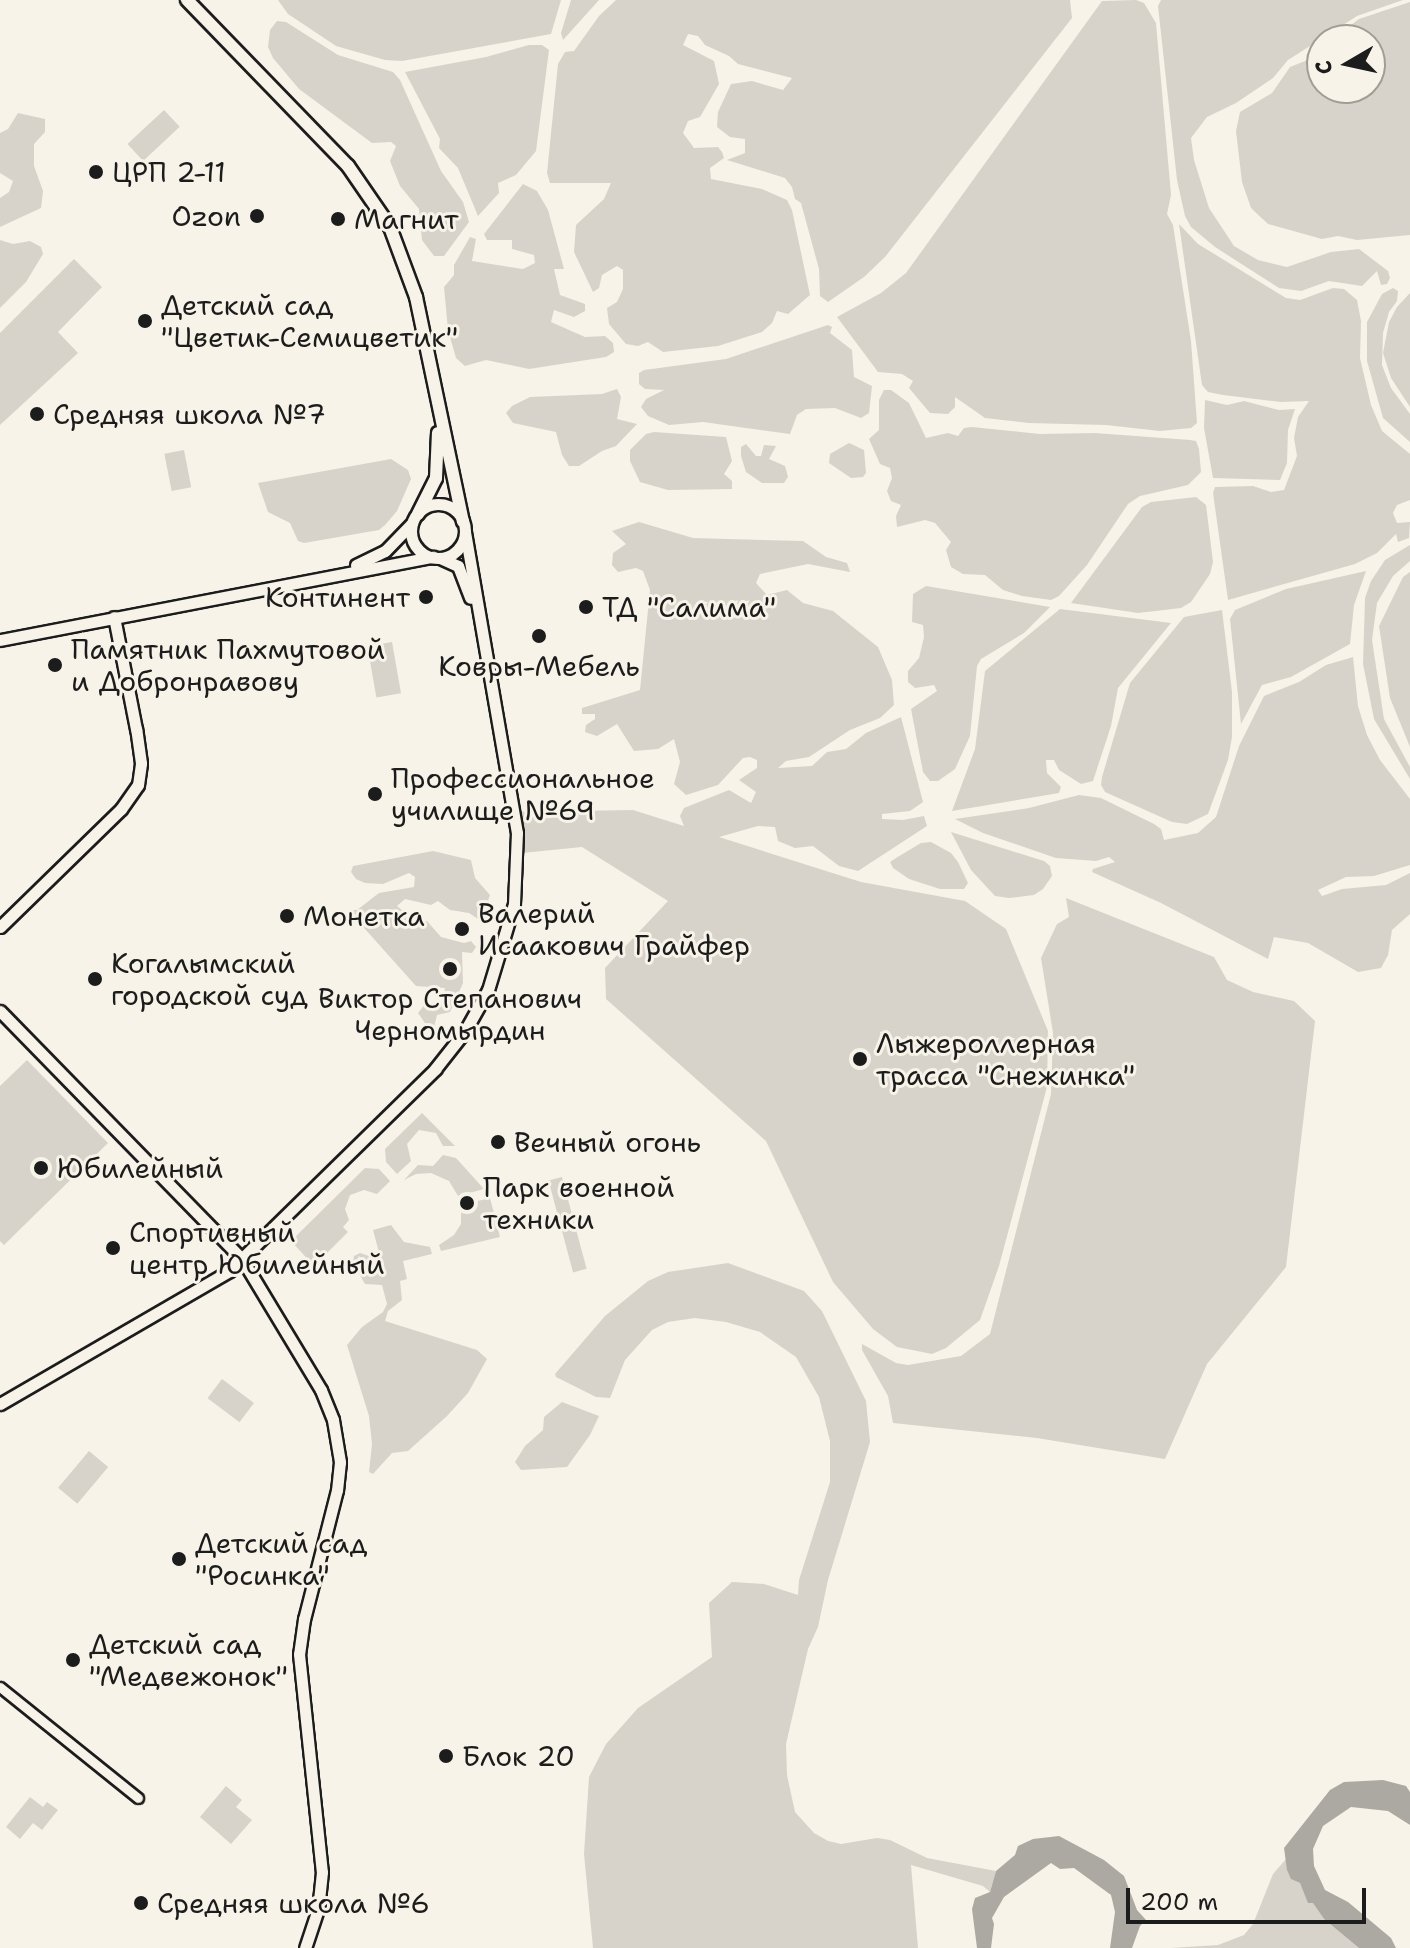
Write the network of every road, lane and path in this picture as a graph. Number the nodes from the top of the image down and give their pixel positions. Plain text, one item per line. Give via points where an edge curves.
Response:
1 (187, 0) edge
2 (436, 397) junction
3 (416, 517) junction
4 (464, 526) junction
5 (434, 557) junction
6 (336, 573) junction
7 (114, 617) junction
8 (0, 640) edge
9 (484, 649) junction
10 (0, 927) edge
11 (0, 1011) edge
12 (242, 1259) junction
13 (0, 1404) edge
14 (0, 1687) edge
15 (138, 1798) dead end
16 (305, 1948) edge

1 - 2 main road via 324,140 379,207 412,280
2 - 3 main road via 438,467
2 - 4 main road
3 - 4 street via 429,506 442,505 455,510
3 - 5 street via 414,542
3 - 6 street via 385,551
4 - 5 street via 456,551
4 - 9 street
5 - 6 street
5 - 9 street via 453,562 464,575
6 - 7 street
7 - 8 street
7 - 10 street via 141,763 138,785 121,809
9 - 12 street via 517,833 514,904 495,972 465,1031 435,1069
11 - 12 street
12 - 13 street via 211,1284
12 - 16 street via 321,1390 339,1447 335,1503 299,1654 322,1872 316,1918
14 - 15 street

